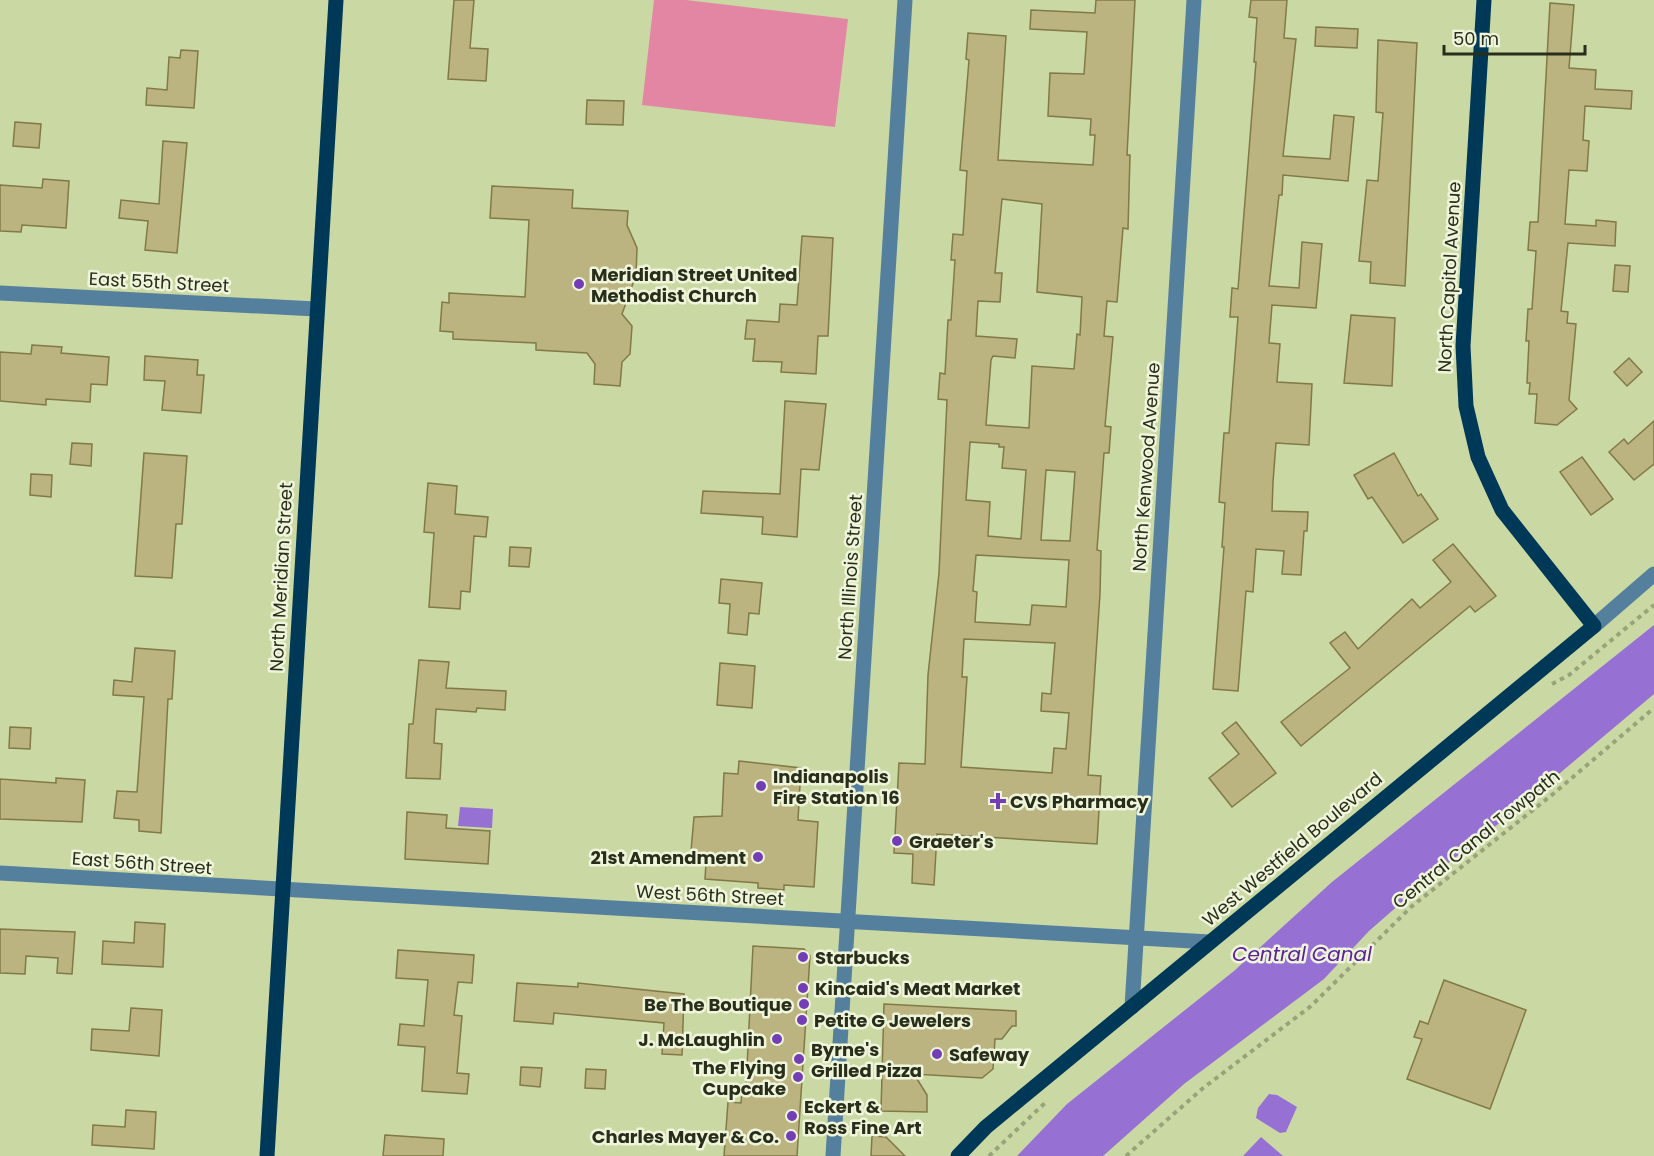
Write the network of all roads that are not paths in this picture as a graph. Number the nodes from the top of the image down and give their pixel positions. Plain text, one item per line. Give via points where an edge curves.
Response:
1 (336, 0) edge
2 (905, 0) edge
3 (1194, 0) edge
4 (1484, 0) edge
5 (0, 293) edge
6 (316, 309) junction
7 (1654, 574) edge
8 (1594, 626) junction
9 (0, 873) edge
10 (281, 891) junction
11 (848, 923) junction
12 (1136, 937) junction
13 (1210, 942) junction
14 (1132, 1007) junction
15 (267, 1156) edge
16 (833, 1156) edge
17 (957, 1156) edge

1 - 6 main road, North Meridian Street
2 - 11 street, North Illinois Street
3 - 12 street, North Kenwood Avenue
4 - 8 main road, North Capitol Avenue via 1463,346 1466,406 1478,457 1502,510
5 - 6 street, East 55th Street
6 - 10 main road, North Meridian Street
7 - 8 street, West Westfield Boulevard
8 - 13 main road, West Westfield Boulevard
9 - 10 street, East 56th Street
10 - 11 street, West 56th Street
10 - 15 main road, North Meridian Street
11 - 12 street, West 56th Street
11 - 16 street, North Illinois Street
12 - 13 street
12 - 14 street, North Kenwood Avenue
13 - 14 main road, West Westfield Boulevard
14 - 17 main road, West Westfield Boulevard via 986,1127

